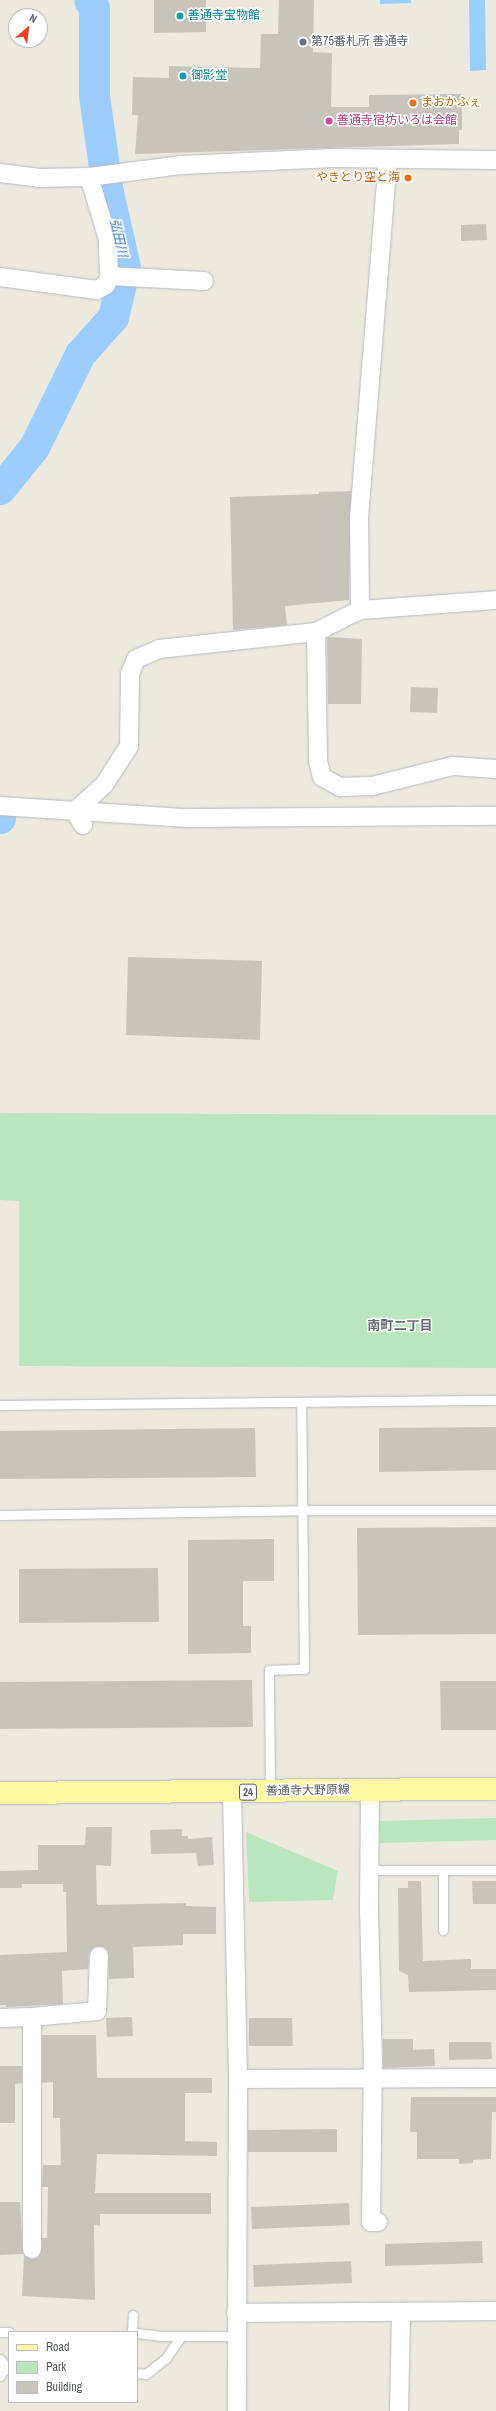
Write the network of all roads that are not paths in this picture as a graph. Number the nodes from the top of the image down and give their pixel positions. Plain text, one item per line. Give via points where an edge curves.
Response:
1 (388, 160) junction
2 (496, 160) edge
3 (0, 173) edge
4 (91, 176) junction
5 (109, 276) junction
6 (0, 277) edge
7 (204, 281) dead end
8 (496, 600) edge
9 (360, 610) junction
10 (316, 632) junction
11 (496, 769) edge
12 (0, 806) edge
13 (496, 816) edge
14 (79, 818) junction
15 (496, 1400) edge
16 (301, 1404) junction
17 (0, 1405) edge
18 (303, 1510) junction
19 (496, 1510) edge
20 (0, 1515) edge
21 (496, 1789) edge
22 (270, 1790) junction
23 (370, 1790) junction
24 (232, 1792) junction
25 (0, 1793) edge
26 (370, 1870) junction
27 (442, 1870) junction
28 (496, 1870) edge
29 (443, 1930) dead end
30 (99, 1956) dead end
31 (32, 2017) junction
32 (0, 2018) edge
33 (496, 2078) edge
34 (238, 2079) junction
35 (371, 2079) junction
36 (378, 2222) dead end
37 (32, 2249) dead end
38 (496, 2311) edge
39 (401, 2312) junction
40 (236, 2313) junction
41 (133, 2315) dead end
42 (132, 2331) edge
43 (138, 2333) edge
44 (181, 2336) junction
45 (237, 2336) junction
46 (4, 2365) edge
47 (138, 2373) edge
48 (0, 2376) edge
49 (237, 2411) edge
50 (399, 2411) edge

1 - 2 street
1 - 4 street via 317,158 182,165
1 - 9 street via 359,518
3 - 4 street via 38,178
4 - 5 street via 108,239
5 - 6 street via 106,285 97,290
5 - 7 street
8 - 9 street
9 - 10 street
10 - 11 street via 318,761 322,777 340,787 372,786 453,766
10 - 14 street via 159,649 136,659 130,674 129,746
12 - 14 street
13 - 14 street
15 - 16 lane
16 - 17 lane
16 - 18 lane
18 - 19 lane
18 - 20 lane
18 - 22 lane via 304,1669 269,1670
21 - 23 main road, 善通寺大野原線 / 24
22 - 23 main road, 善通寺大野原線 / 24
22 - 24 main road, 善通寺大野原線 / 24
23 - 26 street
24 - 25 main road, 善通寺大野原線 / 24
24 - 34 street
26 - 27 lane
26 - 35 street via 373,2058
27 - 28 lane
27 - 29 lane
30 - 31 street via 97,2011
31 - 32 street
31 - 37 street
33 - 35 street
34 - 35 street
34 - 40 street
35 - 36 street via 371,2222
38 - 39 street
39 - 40 street
39 - 50 street
40 - 45 street
41 - 42 lane
43 - 44 lane
44 - 45 lane
44 - 47 lane via 166,2358 146,2374
45 - 49 street
46 - 48 lane

